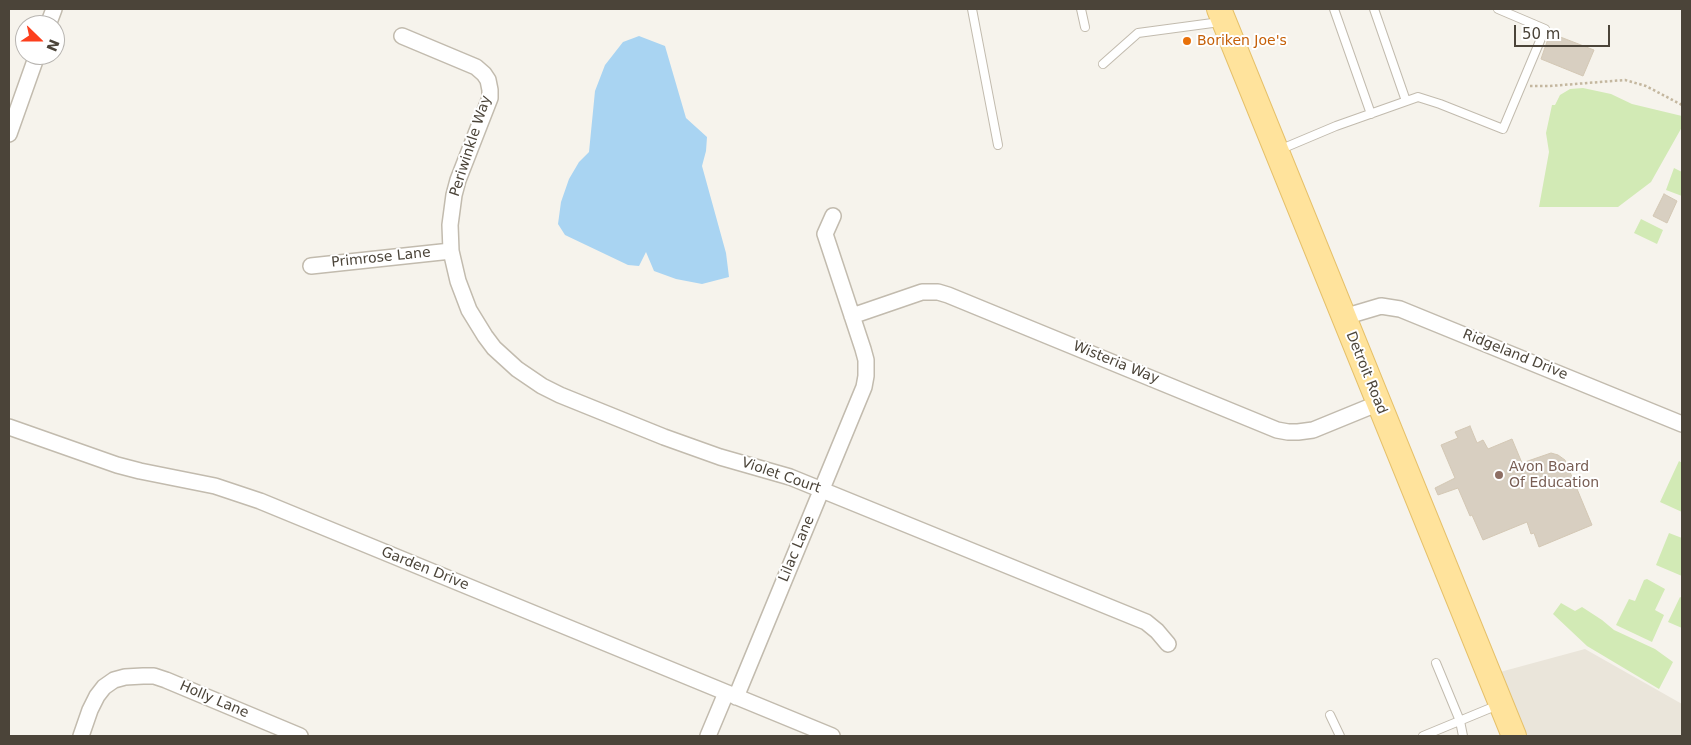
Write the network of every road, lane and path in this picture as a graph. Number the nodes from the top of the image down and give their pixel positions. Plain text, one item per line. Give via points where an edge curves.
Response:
1 (972, 9) edge
2 (1081, 9) edge
3 (1334, 9) edge
4 (1374, 9) edge
5 (1498, 9) edge
6 (1222, 15) edge
7 (1085, 27) dead end
8 (402, 36) dead end
9 (1103, 64) dead end
10 (33, 65) edge
11 (1521, 86) junction
12 (1406, 101) junction
13 (1682, 105) edge
14 (1371, 114) junction
15 (9, 134) edge
16 (998, 145) dead end
17 (1277, 151) junction
18 (833, 216) dead end
19 (452, 251) junction
20 (311, 266) dead end
21 (852, 316) junction
22 (1344, 317) junction
23 (1379, 403) junction
24 (1682, 424) edge
25 (9, 427) edge
26 (822, 490) junction
27 (1168, 644) dead end
28 (1436, 663) dead end
29 (731, 695) junction
30 (1500, 704) junction
31 (1330, 715) dead end
32 (1460, 721) junction
33 (81, 736) edge
34 (300, 736) edge
35 (708, 736) edge
36 (832, 736) edge
37 (1340, 736) edge
38 (1424, 736) edge
39 (1463, 736) edge
40 (1514, 736) edge

1 - 16 lane
2 - 7 lane
3 - 14 lane
4 - 12 lane
5 - 11 lane via 1545,29
6 - 9 lane via 1138,33
6 - 17 main road, Detroit Road
8 - 19 street, Periwinkle Way via 476,67 489,85 490,98 454,195 450,225
10 - 15 street
11 - 12 lane via 1503,129 1418,97
11 - 13 path via 1625,80 1646,86
12 - 14 lane
14 - 17 lane
17 - 22 main road, Detroit Road
18 - 21 street, Lilac Lane via 826,234
19 - 20 street, Primrose Lane
19 - 26 street, Violet Court via 458,281 476,323 500,354 529,378 560,395 664,438
21 - 23 street, Wisteria Way via 922,292 938,292 1288,432 1313,430
21 - 26 street, Lilac Lane via 866,360 866,376
22 - 23 main road, Detroit Road
22 - 24 street, Ridgeland Drive via 1381,306 1400,309
23 - 30 main road, Detroit Road
25 - 29 street, Garden Drive via 140,472 215,486 260,500
26 - 27 street, Violet Court via 1146,622
26 - 29 street, Lilac Lane
28 - 32 lane
29 - 35 street, Lilac Lane
29 - 36 street, Garden Drive
30 - 32 lane
30 - 40 main road, Detroit Road
31 - 37 lane
32 - 38 lane
32 - 39 lane
33 - 34 street, Holly Lane via 104,686 125,677 154,676

